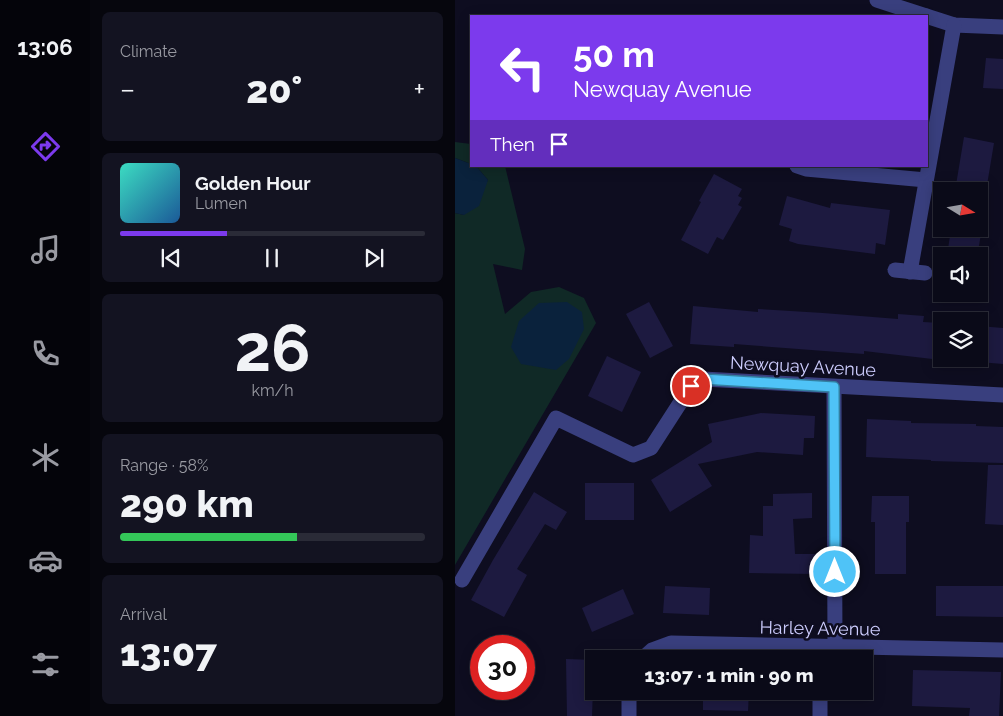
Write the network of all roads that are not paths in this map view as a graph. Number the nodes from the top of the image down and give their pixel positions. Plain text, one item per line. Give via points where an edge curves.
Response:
1 (877, 0) edge
2 (923, 15) edge
3 (928, 17) edge
4 (954, 25) junction
5 (1003, 27) edge
6 (800, 167) edge
7 (926, 180) junction
8 (895, 270) dead end
9 (834, 387) junction
10 (1003, 395) edge
11 (461, 580) dead end
12 (652, 650) edge
13 (807, 650) edge
14 (826, 650) edge
15 (1003, 650) edge
16 (873, 651) edge
17 (629, 700) edge
18 (820, 700) edge
19 (629, 716) edge
20 (820, 716) edge

1 - 2 street
3 - 4 street
4 - 5 street
4 - 7 street
6 - 7 street
7 - 8 street via 918,272
9 - 10 street, Newquay Avenue
9 - 11 street, Newquay Avenue via 703,379 691,386 651,448 633,454 556,418
9 - 14 street
12 - 13 street, Harley Avenue via 671,643
15 - 16 street, Harley Avenue
17 - 19 street
18 - 20 street

